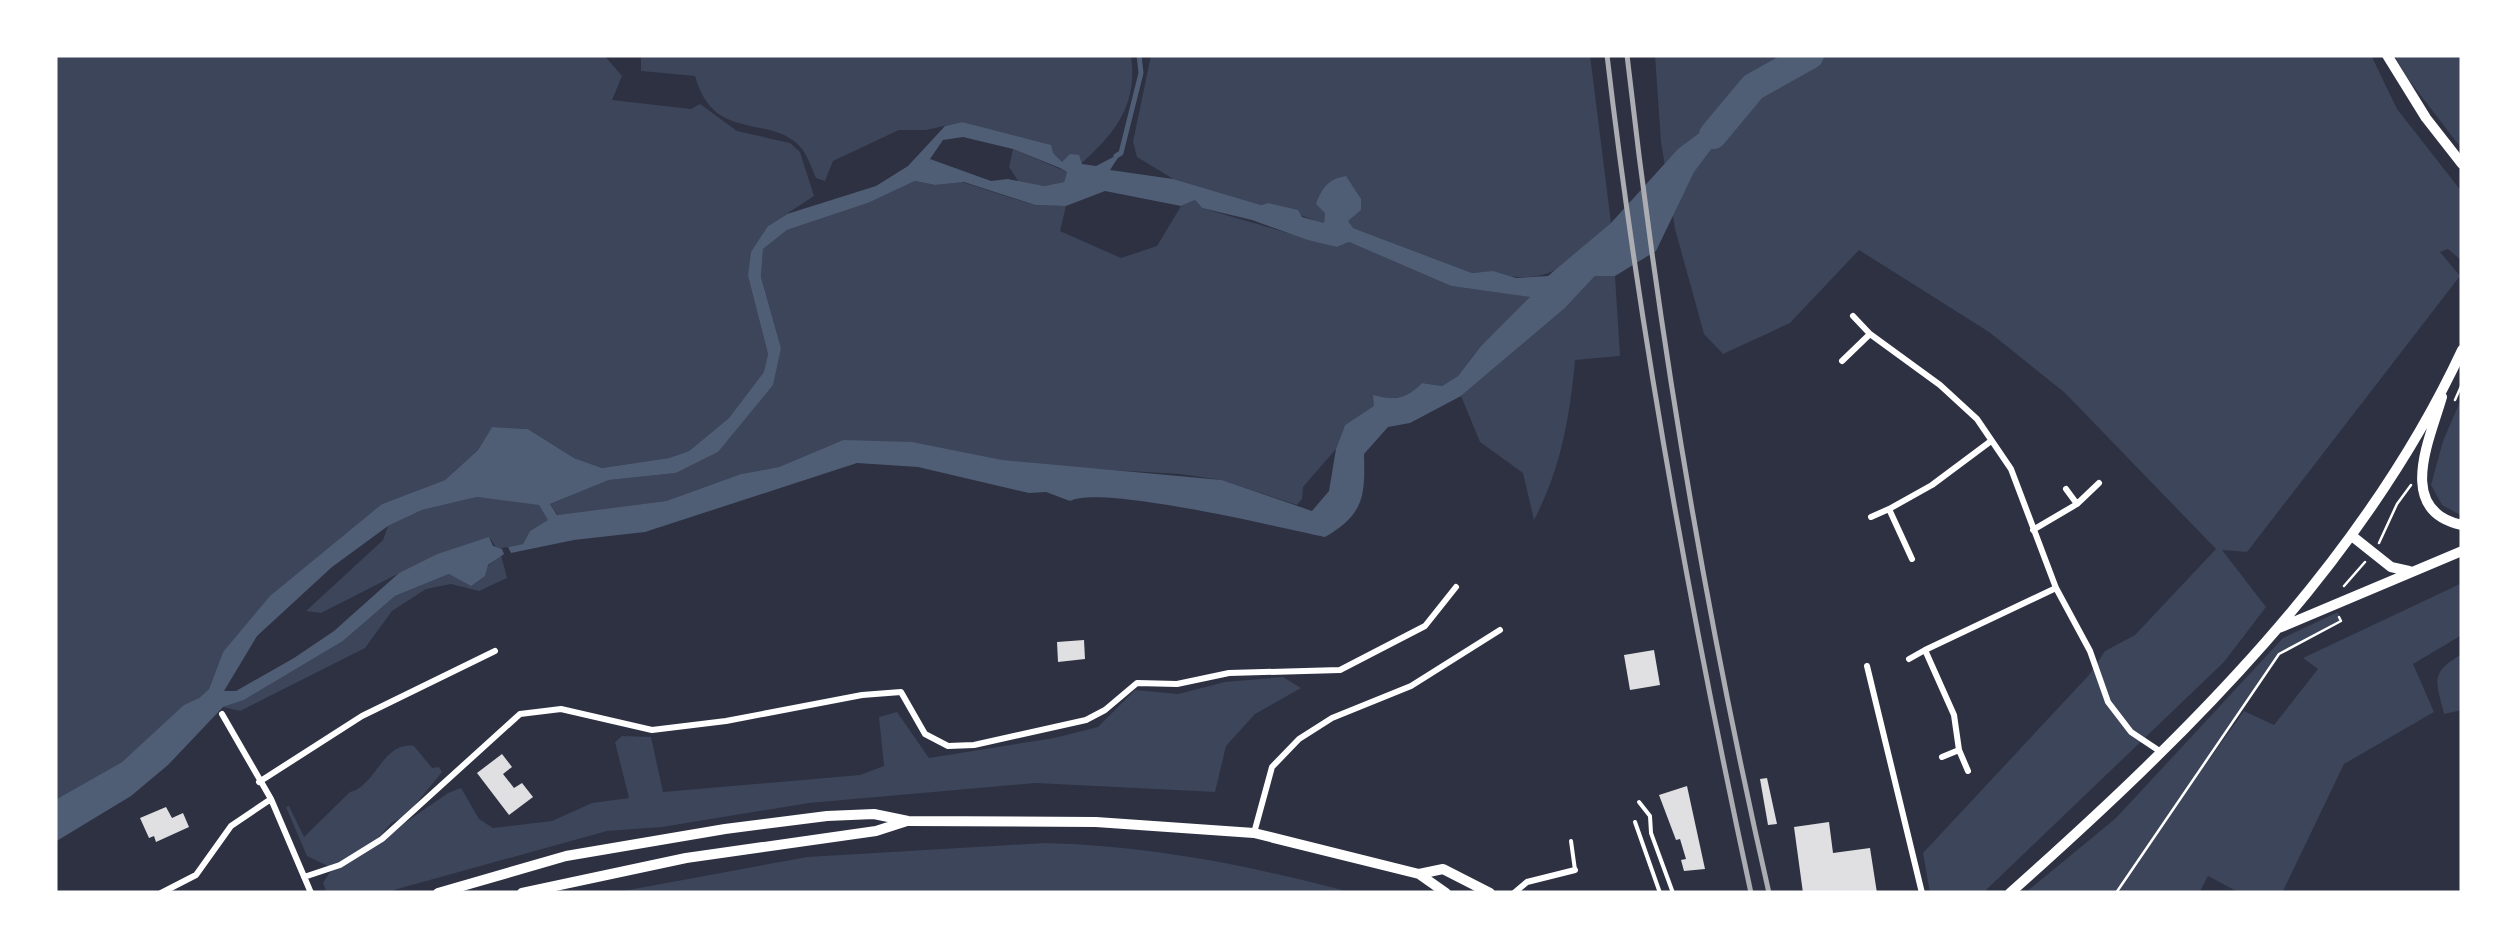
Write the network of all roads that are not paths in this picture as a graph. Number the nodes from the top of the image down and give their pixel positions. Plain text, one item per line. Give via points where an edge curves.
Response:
1 (2387, 55) edge
2 (2462, 164) edge
3 (1853, 316) dead end
4 (1870, 334) junction
5 (2462, 350) edge
6 (1842, 361) dead end
7 (2447, 382) junction
8 (1992, 441) junction
9 (2099, 482) dead end
10 (2066, 489) dead end
11 (2078, 504) junction
12 (1889, 509) junction
13 (1870, 517) dead end
14 (2462, 525) edge
15 (2033, 530) junction
16 (2352, 536) junction
17 (2462, 550) edge
18 (1912, 559) dead end
19 (2412, 572) junction
20 (1456, 586) dead end
21 (2056, 588) junction
22 (2276, 629) junction
23 (1500, 630) dead end
24 (1925, 650) junction
25 (494, 651) dead end
26 (1909, 659) dead end
27 (1866, 666) dead end
28 (222, 714) dead end
29 (1959, 750) junction
30 (2161, 752) junction
31 (1942, 757) dead end
32 (1968, 771) dead end
33 (259, 782) junction
34 (271, 800) junction
35 (1639, 802) dead end
36 (908, 821) junction
37 (1635, 822) dead end
38 (1254, 833) junction
39 (1571, 841) dead end
40 (1575, 870) joint
41 (1419, 874) junction
42 (304, 877) junction
43 (161, 893) edge
44 (310, 893) edge
45 (438, 893) edge
46 (522, 893) edge
47 (1446, 893) edge
48 (1490, 893) edge
49 (1514, 893) edge
50 (1660, 893) edge
51 (1673, 893) edge
52 (1922, 893) edge
53 (2010, 893) edge

1 - 2 main road
3 - 4 street
4 - 6 street
4 - 8 street via 1940,385
5 - 7 main road
7 - 14 main road via 2420,480 2436,512
7 - 16 main road
8 - 12 street
8 - 15 street via 2011,469
9 - 11 street
10 - 11 street
11 - 15 street
12 - 13 street
12 - 18 street
15 - 21 street
16 - 19 main road via 2391,568
16 - 22 main road
17 - 19 main road
19 - 22 main road
20 - 42 street via 1425,626 1340,670 1136,682 1086,720 974,746 948,746 925,734 901,692 652,730 561,709 520,714 382,839
21 - 24 street
21 - 30 street via 2108,702 2131,732
22 - 30 main road
23 - 38 street via 1411,686 1298,739 1272,767
24 - 26 street
24 - 29 street via 1954,715
25 - 33 street via 362,716
27 - 52 street
28 - 33 street
29 - 31 street
29 - 32 street
30 - 53 main road
33 - 34 street
34 - 42 street
34 - 43 street via 231,826 196,875
35 - 51 lane via 1650,816
36 - 38 main road via 1096,822
36 - 45 main road via 874,814 810,818 601,850
36 - 46 main road
37 - 50 lane
38 - 41 main road
39 - 40 lane
40 - 49 street via 1527,882
41 - 47 main road
41 - 48 main road via 1443,870
42 - 44 street

